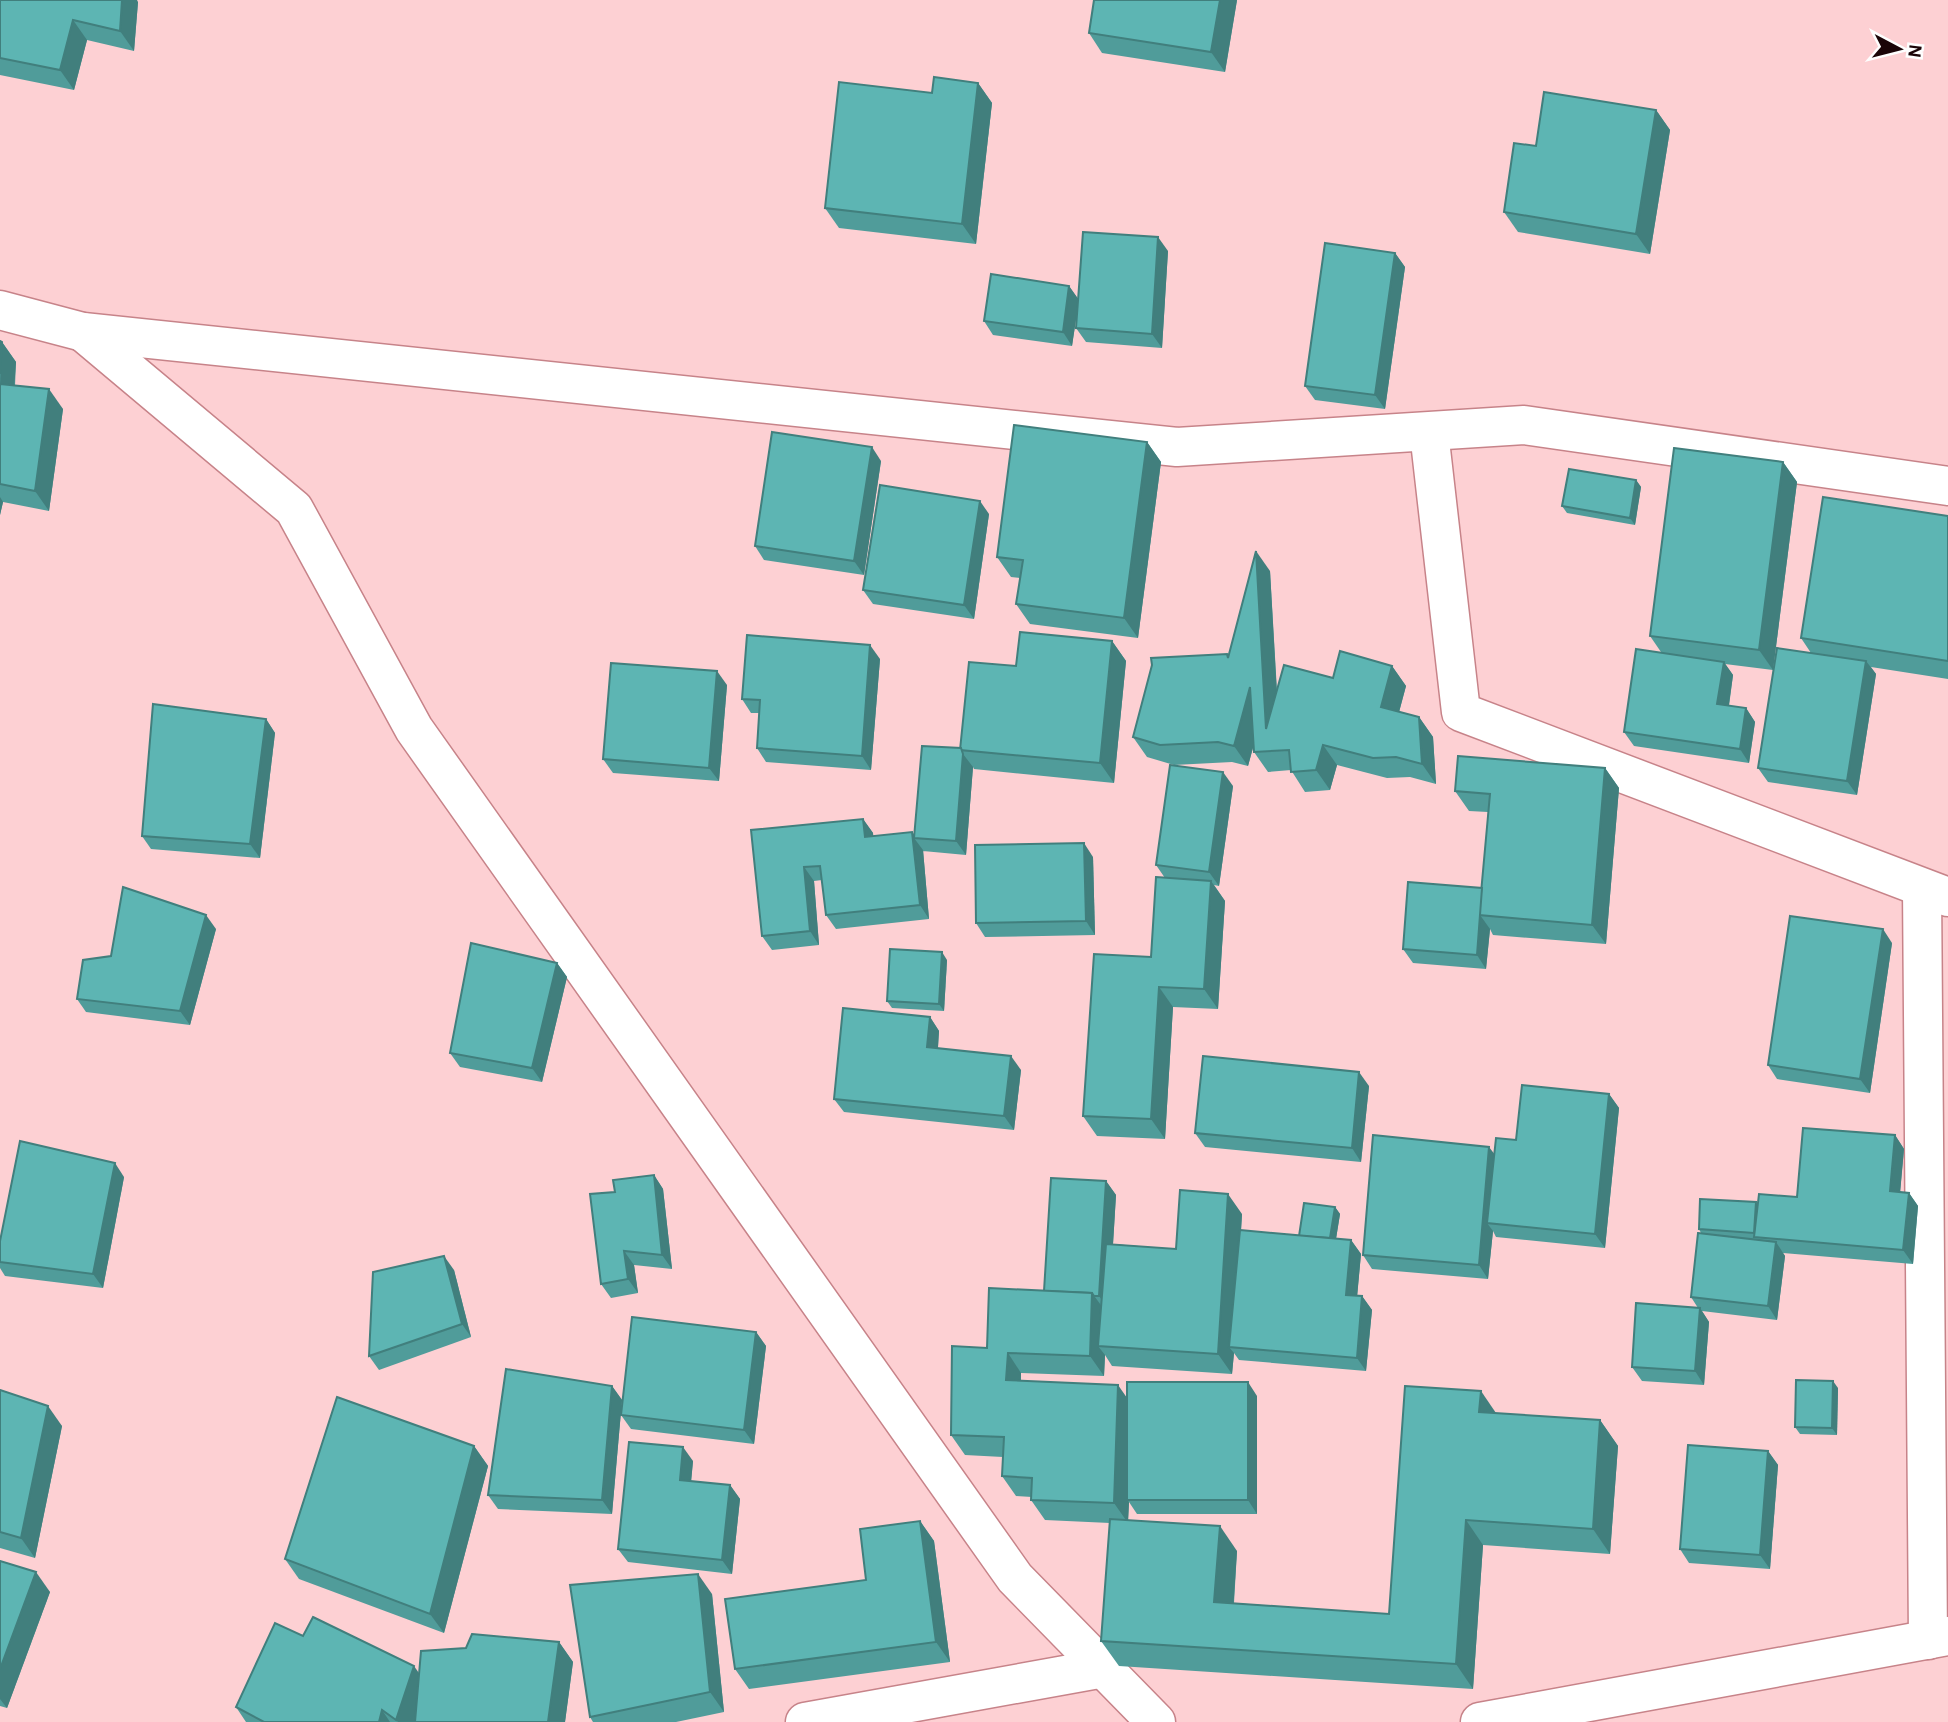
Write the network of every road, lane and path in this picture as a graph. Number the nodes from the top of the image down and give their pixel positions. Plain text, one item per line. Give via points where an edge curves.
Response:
1 (0, 310) edge
2 (83, 332) junction
3 (1429, 432) junction
4 (1948, 486) edge
5 (1935, 893) edge
6 (1938, 1638) edge
7 (1104, 1668) junction
8 (805, 1722) edge
9 (1156, 1722) edge
10 (1480, 1722) edge

1 - 2 street
2 - 3 street via 1177,447
2 - 7 street via 294,509 422,739 1016,1577
3 - 4 street via 1524,425
3 - 5 street via 1461,712
5 - 6 street
6 - 10 street
7 - 8 street
7 - 9 street

